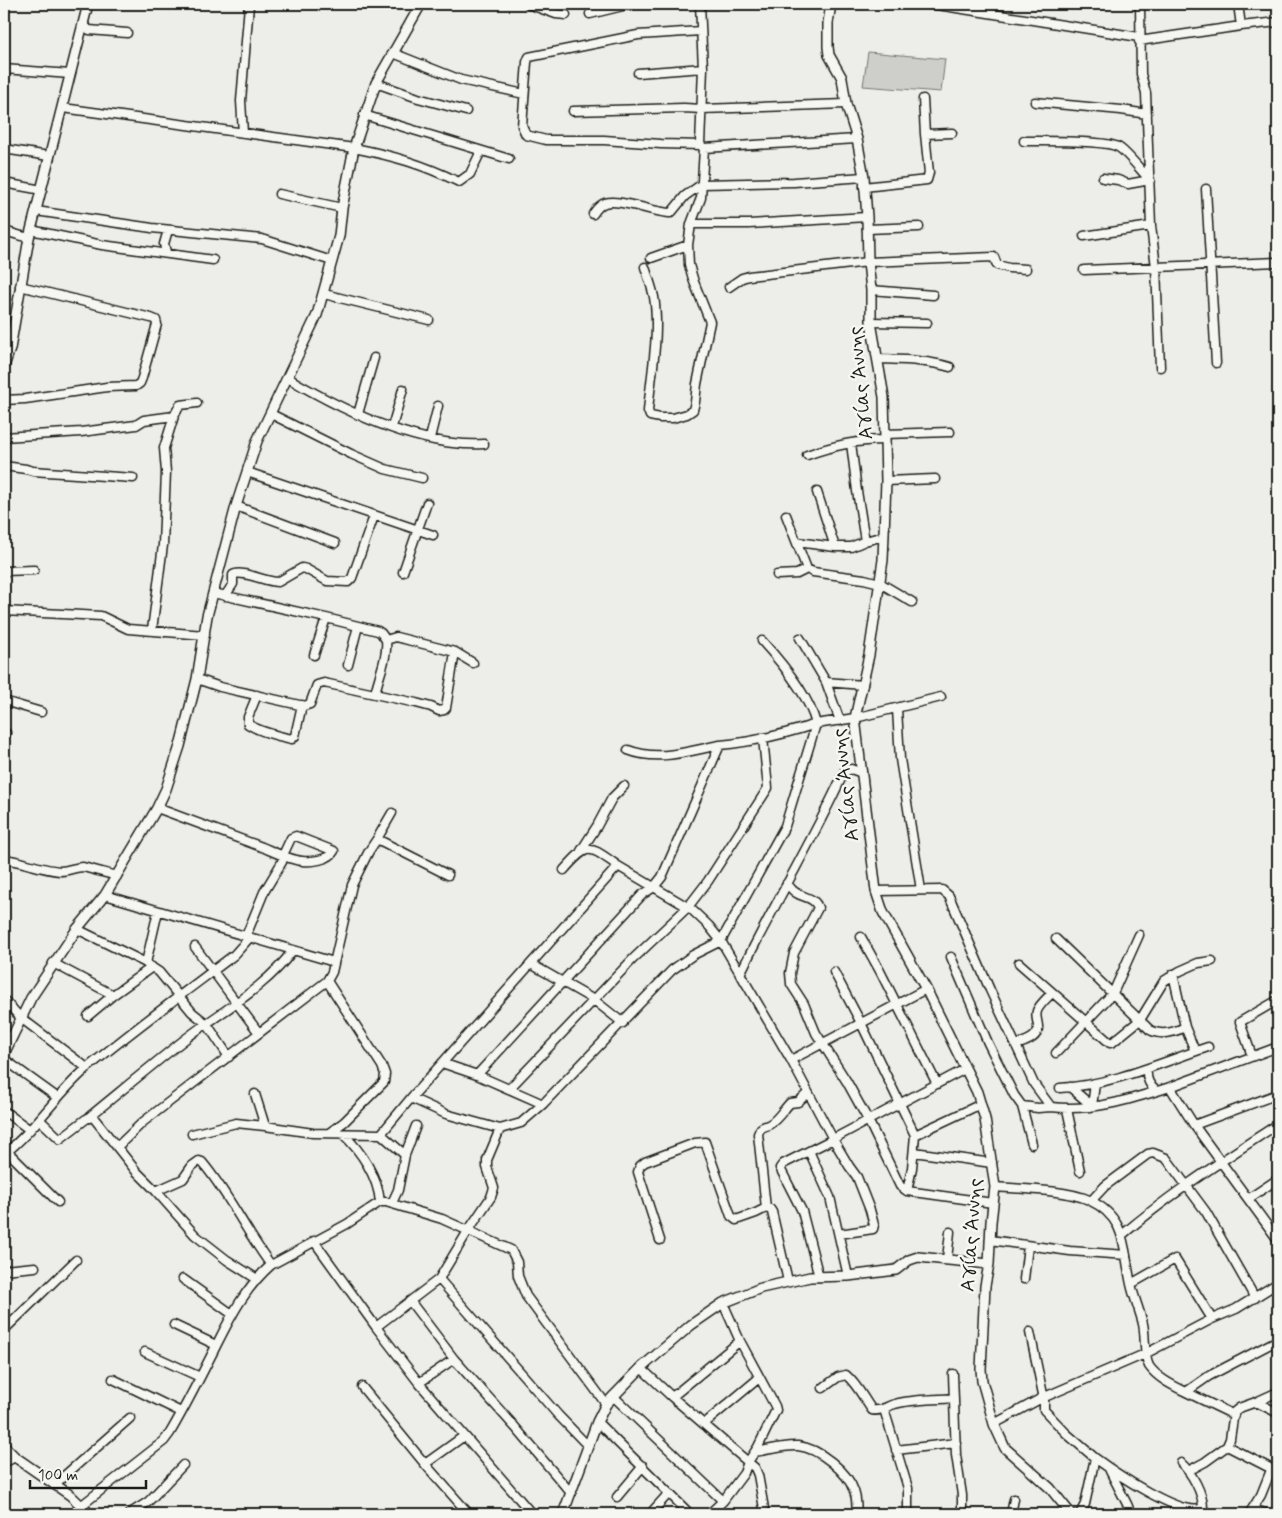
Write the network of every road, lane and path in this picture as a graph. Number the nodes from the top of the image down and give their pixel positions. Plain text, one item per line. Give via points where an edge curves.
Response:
1 (88, 4) edge
2 (421, 4) edge
3 (528, 4) edge
4 (631, 4) edge
5 (700, 4) edge
6 (831, 4) edge
7 (931, 4) edge
8 (985, 4) edge
9 (1140, 4) edge
10 (1238, 4) edge
11 (249, 5) edge
12 (983, 12) junction
13 (590, 14) dead end
14 (566, 15) dead end
15 (1278, 22) edge
16 (83, 24) junction
17 (1241, 26) junction
18 (700, 31) junction
19 (127, 33) dead end
20 (1139, 39) junction
21 (393, 53) junction
22 (702, 68) junction
23 (4, 69) edge
24 (638, 73) dead end
25 (70, 74) junction
26 (376, 83) junction
27 (524, 94) junction
28 (923, 99) dead end
29 (1035, 102) dead end
30 (846, 104) junction
31 (63, 108) junction
32 (702, 109) junction
33 (466, 110) dead end
34 (573, 111) dead end
35 (1147, 114) junction
36 (364, 115) junction
37 (243, 132) junction
38 (952, 133) dead end
39 (925, 134) junction
40 (857, 139) junction
41 (1024, 141) dead end
42 (702, 146) junction
43 (354, 148) junction
44 (4, 149) edge
45 (481, 151) junction
46 (49, 156) junction
47 (509, 159) dead end
48 (864, 177) junction
49 (1103, 178) dead end
50 (1150, 180) junction
51 (4, 183) edge
52 (702, 184) junction
53 (864, 188) junction
54 (1206, 189) dead end
55 (42, 190) junction
56 (278, 194) dead end
57 (342, 208) junction
58 (36, 211) junction
59 (593, 214) dead end
60 (867, 217) junction
61 (691, 224) junction
62 (1151, 226) junction
63 (919, 227) dead end
64 (867, 229) junction
65 (168, 230) junction
66 (4, 231) edge
67 (30, 234) junction
68 (1084, 236) dead end
69 (688, 245) junction
70 (166, 252) junction
71 (651, 258) dead end
72 (213, 260) dead end
73 (332, 261) junction
74 (868, 262) junction
75 (1278, 262) edge
76 (1210, 265) junction
77 (645, 267) dead end
78 (1156, 268) junction
79 (1026, 269) dead end
80 (1084, 270) dead end
81 (20, 286) junction
82 (729, 287) dead end
83 (871, 290) junction
84 (324, 294) junction
85 (933, 295) dead end
86 (429, 320) dead end
87 (871, 322) junction
88 (927, 323) dead end
89 (7, 348) edge
90 (374, 358) dead end
91 (879, 359) junction
92 (1216, 363) dead end
93 (4, 366) edge
94 (950, 367) dead end
95 (1160, 367) dead end
96 (288, 378) junction
97 (403, 389) dead end
98 (4, 400) edge
99 (197, 403) dead end
100 (438, 406) dead end
101 (271, 414) junction
102 (358, 414) junction
103 (174, 416) junction
104 (392, 427) junction
105 (950, 432) dead end
106 (4, 437) edge
107 (884, 437) junction
108 (430, 438) junction
109 (851, 443) junction
110 (484, 444) dead end
111 (806, 455) dead end
112 (4, 466) edge
113 (247, 472) junction
114 (133, 478) dead end
115 (422, 478) dead end
116 (936, 479) dead end
117 (886, 481) junction
118 (817, 492) dead end
119 (427, 503) dead end
120 (236, 506) junction
121 (786, 515) dead end
122 (374, 516) junction
123 (417, 530) junction
124 (434, 535) dead end
125 (884, 536) junction
126 (865, 541) junction
127 (335, 542) dead end
128 (797, 542) junction
129 (835, 547) junction
130 (807, 569) junction
131 (34, 570) dead end
132 (4, 571) edge
133 (403, 572) dead end
134 (777, 575) dead end
135 (880, 583) junction
136 (213, 593) junction
137 (225, 596) junction
138 (912, 602) dead end
139 (4, 611) edge
140 (326, 618) junction
141 (358, 626) junction
142 (152, 630) junction
143 (205, 635) junction
144 (800, 638) dead end
145 (386, 640) junction
146 (762, 641) dead end
147 (455, 652) junction
148 (314, 655) dead end
149 (473, 663) dead end
150 (348, 665) dead end
151 (197, 679) junction
152 (826, 682) junction
153 (863, 685) junction
154 (376, 694) junction
155 (258, 695) junction
156 (941, 697) dead end
157 (4, 701) edge
158 (302, 705) junction
159 (896, 709) junction
160 (41, 712) dead end
161 (855, 718) junction
162 (840, 721) junction
163 (816, 724) junction
164 (763, 738) junction
165 (720, 745) junction
166 (628, 750) dead end
167 (862, 774) junction
168 (624, 786) dead end
169 (157, 808) junction
170 (392, 813) dead end
171 (377, 839) junction
172 (581, 851) junction
173 (283, 855) junction
174 (4, 859) edge
175 (618, 866) junction
176 (564, 870) dead end
177 (448, 875) dead end
178 (117, 876) junction
179 (787, 883) junction
180 (654, 886) junction
181 (921, 890) junction
182 (876, 891) junction
183 (105, 895) junction
184 (688, 907) junction
185 (158, 911) junction
186 (77, 929) junction
187 (1140, 936) dead end
188 (248, 937) junction
189 (861, 937) dead end
190 (1056, 939) dead end
191 (721, 940) junction
192 (196, 947) dead end
193 (293, 950) junction
194 (951, 957) dead end
195 (1212, 961) dead end
196 (334, 962) junction
197 (53, 963) junction
198 (1019, 963) dead end
199 (530, 964) junction
200 (149, 965) junction
201 (212, 971) junction
202 (834, 972) dead end
203 (740, 974) junction
204 (1173, 974) junction
205 (327, 981) junction
206 (562, 983) junction
207 (926, 989) junction
208 (1052, 993) junction
209 (1113, 993) junction
210 (113, 995) junction
211 (179, 996) junction
212 (4, 1000) edge
213 (594, 1000) junction
214 (1278, 1000) edge
215 (236, 1003) junction
216 (897, 1004) junction
217 (88, 1016) dead end
218 (21, 1018) junction
219 (1140, 1020) junction
220 (1086, 1021) junction
221 (623, 1023) junction
222 (861, 1023) junction
223 (206, 1024) junction
224 (1185, 1027) junction
225 (259, 1033) junction
226 (8, 1036) edge
227 (823, 1043) junction
228 (1016, 1045) junction
229 (1208, 1047) dead end
230 (1278, 1047) edge
231 (1195, 1051) junction
232 (1056, 1053) dead end
233 (4, 1054) edge
234 (1252, 1056) junction
235 (229, 1057) junction
236 (4, 1059) edge
237 (791, 1060) junction
238 (442, 1063) junction
239 (88, 1068) junction
240 (965, 1069) junction
241 (1147, 1069) junction
242 (477, 1075) junction
243 (937, 1084) junction
244 (1095, 1084) junction
245 (1070, 1087) junction
246 (1170, 1087) junction
247 (1060, 1088) dead end
248 (509, 1089) junction
249 (1156, 1091) junction
250 (808, 1093) junction
251 (255, 1094) dead end
252 (1278, 1094) edge
253 (58, 1098) junction
254 (411, 1098) junction
255 (542, 1104) junction
256 (900, 1104) junction
257 (981, 1104) junction
258 (1022, 1106) junction
259 (1092, 1106) junction
260 (1051, 1107) junction
261 (1067, 1109) junction
262 (4, 1111) edge
263 (89, 1117) junction
264 (40, 1120) junction
265 (868, 1120) junction
266 (1278, 1124) edge
267 (1194, 1125) junction
268 (265, 1126) junction
269 (416, 1126) dead end
270 (500, 1129) junction
271 (30, 1130) junction
272 (329, 1133) junction
273 (192, 1134) dead end
274 (343, 1134) junction
275 (381, 1134) junction
276 (915, 1135) junction
277 (833, 1139) junction
278 (1032, 1144) dead end
279 (116, 1146) junction
280 (809, 1151) junction
281 (5, 1152) edge
282 (914, 1152) junction
283 (405, 1155) junction
284 (1220, 1161) junction
285 (992, 1163) junction
286 (1080, 1171) dead end
287 (1278, 1179) edge
288 (1186, 1186) junction
289 (995, 1187) junction
290 (156, 1191) junction
291 (907, 1191) junction
292 (1248, 1199) junction
293 (1091, 1201) junction
294 (58, 1202) dead end
295 (380, 1202) junction
296 (392, 1203) junction
297 (993, 1203) junction
298 (766, 1208) junction
299 (468, 1231) junction
300 (950, 1232) dead end
301 (839, 1234) junction
302 (1122, 1235) junction
303 (660, 1240) dead end
304 (990, 1240) junction
305 (1278, 1240) edge
306 (314, 1241) junction
307 (1028, 1246) junction
308 (1126, 1254) junction
309 (947, 1259) junction
310 (76, 1260) dead end
311 (989, 1264) junction
312 (271, 1265) junction
313 (35, 1267) dead end
314 (4, 1270) edge
315 (848, 1276) junction
316 (819, 1277) junction
317 (183, 1279) dead end
318 (257, 1279) junction
319 (1024, 1279) dead end
320 (439, 1280) junction
321 (788, 1281) junction
322 (1278, 1283) edge
323 (1131, 1284) junction
324 (1255, 1298) junction
325 (410, 1301) junction
326 (723, 1303) junction
327 (232, 1314) junction
328 (1212, 1319) junction
329 (174, 1325) dead end
330 (376, 1327) junction
331 (4, 1330) edge
332 (1030, 1332) dead end
333 (1278, 1340) edge
334 (740, 1341) junction
335 (216, 1345) junction
336 (145, 1352) dead end
337 (1146, 1353) junction
338 (454, 1359) junction
339 (641, 1368) junction
340 (953, 1374) dead end
341 (200, 1377) junction
342 (759, 1378) junction
343 (113, 1379) dead end
344 (419, 1383) junction
345 (362, 1387) dead end
346 (823, 1388) dead end
347 (1186, 1392) junction
348 (1278, 1392) edge
349 (613, 1396) junction
350 (672, 1397) junction
351 (954, 1398) junction
352 (1044, 1398) junction
353 (1256, 1402) junction
354 (606, 1404) junction
355 (884, 1409) junction
356 (181, 1412) junction
357 (1278, 1413) edge
358 (1234, 1415) junction
359 (130, 1418) dead end
360 (597, 1422) junction
361 (704, 1424) junction
362 (994, 1424) junction
363 (464, 1436) junction
364 (956, 1443) junction
365 (4, 1446) edge
366 (588, 1446) junction
367 (1227, 1446) junction
368 (896, 1450) junction
369 (755, 1452) junction
370 (15, 1457) junction
371 (1095, 1458) junction
372 (748, 1462) junction
373 (4, 1463) edge
374 (1181, 1463) dead end
375 (425, 1464) junction
376 (183, 1465) dead end
377 (643, 1466) junction
378 (1109, 1469) junction
379 (1190, 1470) junction
380 (54, 1485) junction
381 (571, 1493) junction
382 (670, 1493) junction
383 (617, 1497) dead end
384 (1014, 1499) dead end
385 (723, 1501) junction
386 (82, 1505) junction
387 (1202, 1512) edge
388 (1251, 1512) edge
389 (90, 1514) edge
390 (129, 1514) edge
391 (469, 1514) edge
392 (532, 1514) edge
393 (563, 1514) edge
394 (650, 1514) edge
395 (690, 1514) edge
396 (709, 1514) edge
397 (765, 1514) edge
398 (856, 1514) edge
399 (908, 1514) edge
400 (962, 1514) edge
401 (1011, 1514) edge
402 (1071, 1514) edge
403 (1080, 1514) edge
404 (1131, 1514) edge
405 (1267, 1514) edge

1 - 16 street
2 - 21 street
3 - 14 street
4 - 13 street
5 - 18 street
6 - 30 street, Αγίας Άννης via 829,56 842,78
7 - 12 street
8 - 12 street
9 - 20 street
10 - 17 street
11 - 37 street via 241,101
12 - 20 street
15 - 17 street
16 - 19 street via 89,30
16 - 25 street
17 - 20 street
18 - 22 street
18 - 27 street via 631,36 529,57
20 - 35 street
21 - 26 street
21 - 27 street via 461,80
22 - 24 street
22 - 32 street
23 - 25 street
25 - 31 street
26 - 33 street
26 - 36 street
27 - 42 street via 522,126 526,135 534,138
28 - 39 street
29 - 35 street
30 - 32 street
30 - 40 street, Αγίας Άννης
31 - 37 street
31 - 46 street
32 - 34 street
32 - 42 street
35 - 50 street
36 - 43 street
36 - 45 street
37 - 43 street
38 - 39 street
39 - 53 street via 927,180
40 - 42 street
40 - 48 street, Αγίας Άννης
41 - 50 street via 1113,145 1122,150
42 - 52 street
43 - 45 street via 400,158 459,182 470,174
43 - 57 street
44 - 46 street
45 - 47 street
46 - 55 street
48 - 52 street
48 - 53 street, Αγίας Άννης
49 - 50 street via 1128,184
50 - 62 street
51 - 55 street
52 - 59 street via 685,196 671,213 609,201
52 - 61 street via 701,198
53 - 60 street, Αγίας Άννης
54 - 76 street
55 - 58 street
56 - 57 street
57 - 73 street
58 - 65 street
58 - 67 street
60 - 61 street
60 - 64 street, Αγίας Άννης
61 - 69 street
62 - 68 street
62 - 78 street
63 - 64 street
64 - 74 street, Αγίας Άννης
65 - 70 street via 164,244
65 - 73 street via 262,239
66 - 67 street
67 - 70 street
67 - 81 street
69 - 71 street
69 - 77 street via 689,265 710,322 692,410 673,418 650,416 648,411 655,314 654,297
70 - 72 street
73 - 84 street
74 - 79 street via 994,257 997,265
74 - 82 street via 748,276
74 - 83 street, Αγίας Άννης
75 - 76 street
76 - 78 street
76 - 92 street
78 - 80 street
78 - 95 street
81 - 89 street
81 - 98 street via 151,318 157,324 142,378 136,386
83 - 85 street
83 - 87 street, Αγίας Άννης
84 - 86 street
84 - 96 street
87 - 88 street
87 - 91 street, Αγίας Άννης
89 - 93 street
90 - 102 street
91 - 94 street via 911,360
91 - 107 street, Αγίας Άννης via 884,397
96 - 101 street
96 - 102 street
97 - 104 street
99 - 103 street via 180,405
100 - 108 street
101 - 113 street
101 - 115 street via 384,469
102 - 104 street
103 - 106 street via 81,432
103 - 142 street via 164,448 163,545
104 - 108 street
105 - 107 street
107 - 109 street
107 - 117 street, Αγίας Άννης
108 - 110 street via 465,445
109 - 111 street
109 - 126 street
112 - 114 street
113 - 120 street
113 - 122 street
116 - 117 street
117 - 125 street, Αγίας Άννης
118 - 129 street
119 - 123 street
120 - 127 street
120 - 136 street
121 - 128 street
122 - 123 street
122 - 137 street via 348,582 327,580 302,568 278,582 240,572 233,574
123 - 124 street
123 - 133 street
125 - 126 street
125 - 135 street, Αγίας Άννης
126 - 129 street via 851,547
128 - 129 street
128 - 130 street
130 - 134 street via 797,574
130 - 135 street
131 - 132 street
135 - 138 street
135 - 153 street, Αγίας Άννης
136 - 137 street
136 - 143 street
137 - 140 street
139 - 142 street via 101,616 128,628
140 - 141 street
140 - 148 street
141 - 145 street via 378,631
141 - 150 street
142 - 143 street
143 - 151 street
144 - 152 street
145 - 147 street via 396,637
145 - 154 street
146 - 163 street via 803,695
147 - 149 street
147 - 154 street via 444,710
151 - 155 street
151 - 169 street via 174,770
152 - 153 street
152 - 162 street
153 - 161 street, Αγίας Άννης
154 - 158 street via 324,683 318,685 310,704
155 - 158 street
155 - 158 street via 248,724 285,738 295,736
156 - 159 street
157 - 160 street
159 - 161 street
159 - 181 street via 900,759
161 - 162 street
161 - 167 street, Αγίας Άννης
162 - 163 street
163 - 164 street
163 - 191 street via 785,826
164 - 165 street
164 - 184 street via 768,788
165 - 166 street via 657,757
165 - 180 street via 670,863
167 - 179 street via 851,769 844,772
167 - 182 street, Αγίας Άννης
168 - 172 street via 612,798
169 - 173 street
169 - 178 street
170 - 171 street
171 - 177 street
171 - 196 street via 352,885
172 - 175 street via 592,850
172 - 176 street
173 - 173 street via 291,838 296,836 334,851 330,857 302,861
173 - 188 street via 264,892
174 - 178 street via 58,871 83,867
175 - 180 street
175 - 199 street
178 - 183 street
179 - 203 street
179 - 227 street via 794,892 813,900 818,906 794,953 790,973 791,984
180 - 184 street
180 - 206 street via 642,895
181 - 182 street
181 - 228 street via 942,890 949,896
182 - 207 street, Αγίας Άννης via 883,912
183 - 185 street
183 - 186 street
184 - 191 street via 702,917
184 - 213 street
185 - 188 street
185 - 200 street
186 - 197 street
186 - 200 street
187 - 209 street
188 - 193 street
188 - 201 street via 234,955
189 - 216 street
190 - 209 street
191 - 203 street
191 - 221 street via 672,970
192 - 201 street
193 - 196 street
193 - 215 street via 275,973
194 - 258 street via 988,1043
195 - 204 street via 1198,963
196 - 205 street
197 - 210 street
197 - 218 street
198 - 208 street
199 - 206 street
199 - 238 street
200 - 210 street
200 - 211 street
201 - 211 street
201 - 215 street
202 - 222 street
203 - 237 street
204 - 219 street via 1158,987
204 - 224 street
205 - 225 street
205 - 272 street via 375,1053 385,1074 384,1082
206 - 213 street
206 - 242 street
207 - 216 street
207 - 240 street, Αγίας Άννης
208 - 220 street
208 - 228 street via 1037,1009 1038,1032
209 - 219 street
209 - 220 street
210 - 217 street
211 - 223 street
211 - 239 street
212 - 218 street
213 - 221 street
213 - 248 street
214 - 234 street via 1240,1022
215 - 223 street
215 - 225 street
216 - 222 street
216 - 243 street
218 - 226 street
218 - 239 street
219 - 220 street via 1113,1042
219 - 224 street via 1156,1033 1165,1034
220 - 232 street
221 - 255 street
222 - 227 street
222 - 256 street
223 - 235 street
223 - 263 street
224 - 231 street
225 - 235 street
226 - 233 street
227 - 237 street
227 - 265 street
228 - 260 street via 1034,1084
229 - 231 street
230 - 234 street
231 - 241 street
234 - 246 street
235 - 279 street
236 - 253 street
237 - 250 street
238 - 242 street
238 - 254 street
239 - 253 street
240 - 243 street
240 - 257 street, Αγίας Άννης
241 - 244 street
241 - 249 street via 1148,1082
242 - 248 street
243 - 256 street
244 - 245 street
244 - 259 street
245 - 247 street
245 - 259 street
246 - 249 street
246 - 267 street
248 - 255 street
249 - 259 street via 1121,1102
250 - 277 street
250 - 298 street via 798,1102 790,1103 772,1124 760,1128
251 - 268 street
252 - 267 street
253 - 264 street
254 - 270 street via 446,1114
254 - 275 street
255 - 270 street via 521,1123
256 - 265 street
256 - 276 street
257 - 276 street
257 - 285 street, Αγίας Άννης
258 - 260 street
258 - 278 street
259 - 261 street
260 - 261 street
261 - 286 street
262 - 271 street
263 - 264 street via 60,1140
263 - 279 street via 93,1117
264 - 271 street
265 - 277 street
265 - 291 street via 900,1186
266 - 284 street
267 - 284 street
268 - 272 street
268 - 273 street via 236,1123
269 - 283 street
270 - 299 street via 487,1160 493,1193
271 - 281 street
272 - 274 street
274 - 275 street
274 - 295 street via 366,1163 377,1185
275 - 283 street
276 - 282 street
277 - 280 street
277 - 301 street via 857,1177 874,1225 873,1228
279 - 290 street
280 - 301 street via 830,1198
280 - 316 street via 780,1168 802,1211
281 - 294 street
282 - 285 street
282 - 291 street
283 - 296 street
284 - 288 street
284 - 292 street
285 - 289 street, Αγίας Άννης
287 - 292 street
288 - 293 street via 1166,1158 1153,1153 1116,1178
288 - 302 street
288 - 324 street via 1216,1226
289 - 293 street via 1068,1194
289 - 297 street, Αγίας Άννης
290 - 312 street via 183,1179 192,1166 202,1162
290 - 318 street via 195,1235
291 - 297 street
292 - 305 street
293 - 302 street via 1113,1216
295 - 296 street
295 - 306 street
296 - 299 street
297 - 304 street, Αγίας Άννης
298 - 303 street via 736,1220 733,1218 705,1142 694,1143 640,1166 638,1172
298 - 321 street via 772,1212
299 - 320 street
299 - 354 street via 511,1250 526,1296
300 - 309 street
301 - 315 street
302 - 308 street
304 - 307 street
304 - 311 street, Αγίας Άννης
306 - 312 street
306 - 330 street
307 - 308 street
307 - 319 street
308 - 323 street
309 - 311 street
309 - 315 street via 918,1257 908,1260 896,1270
310 - 331 street
311 - 362 street, Αγίας Άννης via 981,1369
312 - 318 street
313 - 314 street
315 - 316 street
316 - 321 street
317 - 327 street
318 - 327 street
320 - 325 street
320 - 366 street
321 - 326 street
322 - 324 street
323 - 328 street via 1175,1259
323 - 337 street via 1143,1324
324 - 328 street
325 - 330 street
325 - 338 street
326 - 334 street
326 - 339 street via 691,1325
327 - 335 street
328 - 337 street
329 - 335 street
330 - 344 street
332 - 352 street
333 - 347 street via 1208,1376
334 - 342 street
334 - 350 street
335 - 341 street
336 - 341 street
337 - 347 street via 1151,1368
337 - 352 street
338 - 344 street
338 - 381 street
339 - 349 street
339 - 350 street
340 - 351 street
341 - 356 street
342 - 361 street
342 - 369 street via 776,1410
343 - 356 street
344 - 363 street
345 - 375 street
346 - 355 street via 846,1375 872,1410 879,1412
347 - 358 street
348 - 353 street
349 - 354 street
349 - 385 street
350 - 361 street
351 - 355 street via 910,1401
351 - 364 street
352 - 362 street
352 - 371 street via 1044,1410
353 - 357 street
353 - 358 street via 1239,1408
354 - 360 street
355 - 368 street
356 - 386 street via 164,1441
358 - 367 street
359 - 380 street
360 - 366 street
360 - 377 street
361 - 372 street
362 - 402 street, Αγίας Άννης via 1005,1448 1050,1488
363 - 375 street
363 - 392 street
364 - 368 street
364 - 400 street
365 - 370 street
366 - 381 street
367 - 379 street
367 - 388 street via 1271,1470
368 - 399 street via 908,1488
369 - 372 street
369 - 398 street via 798,1446 826,1458 846,1477 854,1490
370 - 373 street
370 - 380 street
371 - 378 street
371 - 403 street
372 - 385 street via 744,1474
372 - 397 street via 758,1475
374 - 379 street
375 - 391 street
376 - 390 street via 148,1502
377 - 382 street
377 - 383 street
378 - 387 street via 1160,1499
378 - 404 street
379 - 387 street via 1203,1501
380 - 386 street
381 - 393 street
382 - 394 street
382 - 395 street
384 - 401 street
385 - 396 street
386 - 389 street
388 - 405 street

